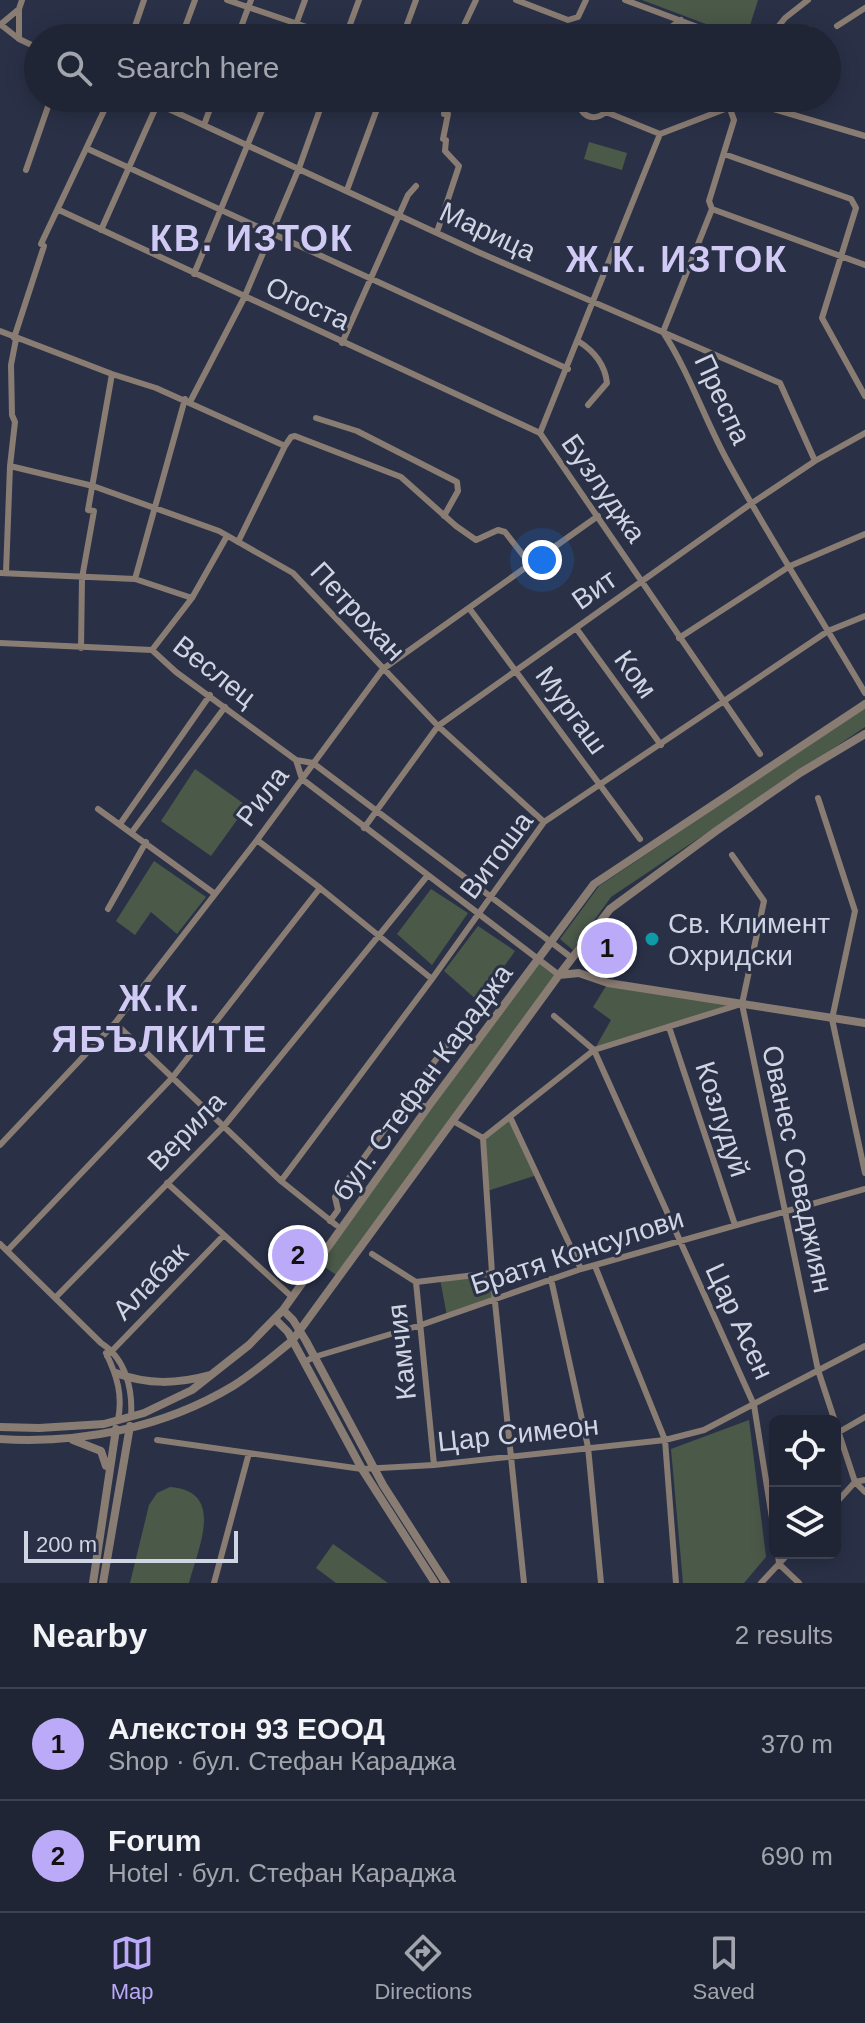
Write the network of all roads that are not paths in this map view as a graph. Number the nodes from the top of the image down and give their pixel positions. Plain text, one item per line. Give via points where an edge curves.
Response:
1 (22, 0) edge
2 (144, 0) edge
3 (195, 0) edge
4 (227, 0) edge
5 (305, 0) edge
6 (359, 0) edge
7 (416, 0) edge
8 (476, 0) edge
9 (516, 0) edge
10 (586, 0) edge
11 (625, 0) edge
12 (808, 0) edge
13 (250, 4) edge
14 (865, 8) edge
15 (19, 9) junction
16 (681, 20) junction
17 (297, 23) joint
18 (0, 24) edge
19 (136, 24) edge
20 (186, 24) edge
21 (242, 24) edge
22 (350, 24) edge
23 (407, 24) edge
24 (465, 24) edge
25 (675, 24) edge
26 (691, 24) edge
27 (780, 24) edge
28 (840, 24) edge
29 (19, 39) junction
30 (24, 41) edge
31 (46, 112) edge
32 (104, 112) edge
33 (154, 112) edge
34 (180, 112) edge
35 (209, 112) edge
36 (261, 112) edge
37 (319, 112) edge
38 (376, 112) edge
39 (444, 112) edge
40 (584, 112) edge
41 (606, 112) joint
42 (714, 112) edge
43 (731, 112) edge
44 (786, 112) edge
45 (204, 125) junction
46 (660, 134) junction
47 (865, 136) edge
48 (248, 144) junction
49 (88, 149) junction
50 (724, 154) junction
51 (129, 167) junction
52 (299, 168) junction
53 (26, 170) dead end
54 (416, 186) dead end
55 (347, 190) junction
56 (222, 209) junction
57 (712, 209) junction
58 (59, 210) junction
59 (400, 215) junction
60 (101, 230) junction
61 (437, 232) junction
62 (272, 233) junction
63 (843, 256) junction
64 (865, 265) edge
65 (194, 274) junction
66 (371, 279) junction
67 (244, 298) junction
68 (593, 303) junction
69 (0, 331) edge
70 (663, 332) junction
71 (15, 338) junction
72 (578, 341) junction
73 (342, 343) junction
74 (568, 369) junction
75 (112, 374) junction
76 (865, 396) edge
77 (188, 400) junction
78 (588, 405) dead end
79 (316, 418) dead end
80 (540, 433) junction
81 (865, 433) edge
82 (285, 446) junction
83 (815, 461) junction
84 (10, 466) junction
85 (93, 486) junction
86 (752, 503) junction
87 (156, 509) junction
88 (444, 516) junction
89 (598, 516) junction
90 (865, 534) edge
91 (227, 536) junction
92 (238, 542) junction
93 (530, 564) junction
94 (790, 566) junction
95 (3, 573) edge
96 (82, 578) junction
97 (135, 579) junction
98 (642, 582) junction
99 (192, 598) junction
100 (469, 608) junction
101 (865, 616) edge
102 (576, 628) junction
103 (828, 631) junction
104 (679, 638) junction
105 (0, 643) edge
106 (81, 648) junction
107 (152, 650) junction
108 (383, 669) junction
109 (516, 670) junction
110 (865, 693) edge
111 (210, 695) junction
112 (723, 703) junction
113 (865, 704) edge
114 (225, 707) junction
115 (438, 726) junction
116 (865, 734) edge
117 (661, 745) junction
118 (760, 754) dead end
119 (296, 760) junction
120 (313, 763) junction
121 (302, 779) junction
122 (600, 786) junction
123 (818, 798) dead end
124 (98, 809) dead end
125 (376, 811) junction
126 (544, 822) junction
127 (120, 824) junction
128 (364, 828) junction
129 (132, 832) junction
130 (640, 839) dead end
131 (257, 840) junction
132 (146, 842) junction
133 (732, 855) dead end
134 (428, 875) junction
135 (320, 888) junction
136 (215, 894) junction
137 (491, 897) junction
138 (865, 907) edge
139 (108, 909) dead end
140 (855, 911) junction
141 (480, 913) junction
142 (380, 937) junction
143 (552, 943) junction
144 (572, 958) junction
145 (539, 959) junction
146 (579, 973) junction
147 (559, 975) junction
148 (432, 979) junction
149 (742, 1004) junction
150 (554, 1016) dead end
151 (832, 1019) junction
152 (115, 1023) junction
153 (865, 1023) edge
154 (669, 1027) junction
155 (451, 1039) dead end
156 (594, 1050) junction
157 (172, 1078) junction
158 (405, 1102) junction
159 (428, 1107) junction
160 (511, 1119) junction
161 (453, 1121) junction
162 (224, 1126) junction
163 (483, 1138) junction
164 (0, 1145) edge
165 (865, 1173) edge
166 (281, 1181) junction
167 (167, 1183) junction
168 (865, 1189) edge
169 (784, 1212) junction
170 (735, 1225) junction
171 (223, 1236) junction
172 (679, 1242) junction
173 (0, 1244) edge
174 (7, 1251) junction
175 (372, 1254) dead end
176 (595, 1266) junction
177 (581, 1269) junction
178 (492, 1273) junction
179 (551, 1279) junction
180 (416, 1282) junction
181 (56, 1297) junction
182 (292, 1297) junction
183 (495, 1300) junction
184 (283, 1310) junction
185 (275, 1319) junction
186 (421, 1325) junction
187 (300, 1331) junction
188 (292, 1341) junction
189 (865, 1346) edge
190 (110, 1353) junction
191 (314, 1357) junction
192 (304, 1362) junction
193 (818, 1370) junction
194 (116, 1373) junction
195 (214, 1374) junction
196 (126, 1377) junction
197 (754, 1405) junction
198 (833, 1415) edge
199 (131, 1417) junction
200 (865, 1417) edge
201 (118, 1420) junction
202 (0, 1427) edge
203 (130, 1428) junction
204 (116, 1431) junction
205 (841, 1431) edge
206 (841, 1438) edge
207 (0, 1439) edge
208 (72, 1440) junction
209 (157, 1440) dead end
210 (665, 1440) junction
211 (588, 1447) junction
212 (249, 1453) junction
213 (512, 1456) junction
214 (434, 1465) junction
215 (362, 1469) junction
216 (374, 1469) junction
217 (107, 1476) junction
218 (865, 1480) edge
219 (855, 1482) junction
220 (865, 1492) edge
221 (841, 1497) edge
222 (769, 1499) edge
223 (779, 1559) edge
224 (784, 1559) edge
225 (779, 1564) junction
226 (93, 1583) edge
227 (103, 1583) edge
228 (214, 1583) edge
229 (435, 1583) edge
230 (446, 1583) edge
231 (524, 1583) edge
232 (601, 1583) edge
233 (676, 1583) edge
234 (761, 1583) edge
235 (799, 1583) edge

1 - 15 street
2 - 19 street
3 - 20 street
4 - 13 street
5 - 17 street
6 - 22 street
7 - 23 street
8 - 24 street
9 - 10 street via 568,20 578,17
11 - 16 street
12 - 27 street
13 - 17 street
13 - 21 street
14 - 28 street
15 - 18 street
15 - 29 street
16 - 25 street
16 - 26 street
18 - 29 street
29 - 30 street
31 - 53 street
32 - 49 street
33 - 51 street
34 - 45 street, Марица
35 - 45 street
36 - 48 street
37 - 52 street
38 - 55 street
39 - 61 street via 445,151 459,166
40 - 41 street via 591,118
41 - 46 street
42 - 46 street
43 - 50 street, Преспа via 734,120
44 - 47 street
45 - 48 street, Марица
46 - 68 street, Бузлуджа
48 - 52 street, Марица
48 - 56 street
49 - 51 street
49 - 58 street
50 - 57 street, Преспа via 709,201
50 - 63 street via 851,199 856,208
51 - 56 street
51 - 60 street
52 - 55 street, Марица
52 - 62 street
54 - 59 street
55 - 59 street, Марица
56 - 62 street
56 - 65 street
57 - 63 street
57 - 70 street, Преспа
58 - 60 street, Огоста
58 - 71 street via 41,244
59 - 61 street, Марица
59 - 66 street
60 - 65 street, Огоста
61 - 68 street, Марица
62 - 66 street
62 - 67 street
63 - 64 street
63 - 76 street via 822,318
65 - 67 street, Огоста
66 - 73 street
66 - 74 street
67 - 73 street, Огоста
67 - 77 street
68 - 70 street, Марица
68 - 72 street, Бузлуджа
69 - 71 street
70 - 83 street, Марица via 780,383
70 - 86 street, Преспа
71 - 75 street
71 - 84 street
72 - 74 street, Бузлуджа
72 - 78 street via 600,361 607,383
73 - 80 street, Огоста
74 - 80 street, Бузлуджа
75 - 77 street
75 - 85 street
77 - 82 street
77 - 87 street
79 - 88 street via 357,431 457,482 458,491
80 - 89 street, Бузлуджа
81 - 83 street, Вит
82 - 88 street via 295,436 401,477
82 - 92 street
83 - 86 street, Вит
84 - 85 street, Петрохан
84 - 95 street
85 - 87 street, Петрохан
85 - 96 street
86 - 94 street, Преспа
86 - 98 street, Вит
87 - 91 street, Петрохан
87 - 97 street
88 - 93 street via 476,540 505,532
89 - 93 street, Рила
89 - 98 street, Бузлуджа
90 - 94 street
91 - 92 street, Петрохан
91 - 99 street
92 - 108 street, Петрохан via 293,573
93 - 100 street, Рила
94 - 103 street, Преспа
94 - 104 street
95 - 96 street, Веслец
96 - 97 street, Веслец
96 - 106 street
97 - 99 street, Веслец
98 - 102 street, Вит
98 - 104 street, Бузлуджа
99 - 107 street
100 - 108 street, Рила
100 - 109 street, Мургаш
101 - 103 street, Витоша
102 - 109 street, Вит
102 - 117 street, Ком
103 - 110 street, Преспа
103 - 112 street, Витоша
104 - 112 street, Бузлуджа
105 - 106 street, Веслец
106 - 107 street, Веслец
107 - 111 street, Веслец
108 - 115 street, Петрохан
108 - 120 street, Рила
109 - 115 street, Вит
109 - 122 street, Мургаш
111 - 114 street, Веслец
111 - 127 street
112 - 117 street, Витоша
112 - 118 street, Бузлуджа
113 - 143 street, бул. Стефан Караджа via 594,884
114 - 119 street, Веслец
114 - 129 street
115 - 125 street, Вит
115 - 126 street, Петрохан
116 - 144 street, бул. Стефан Караджа via 800,773 619,900
117 - 122 street, Витоша
119 - 120 street, Веслец
119 - 121 street
120 - 121 street, Рила
120 - 125 street, Веслец
121 - 128 street
121 - 131 street, Рила
122 - 126 street, Витоша
122 - 130 street, Мургаш
123 - 140 street
124 - 127 street
125 - 128 street, Вит
125 - 137 street, Веслец
126 - 137 street, Витоша
127 - 129 street
128 - 134 street
129 - 132 street
131 - 135 street
131 - 136 street, Рила
132 - 136 street
132 - 139 street
133 - 149 street, Ованес Соваджиян via 764,901
134 - 141 street
134 - 142 street, Верила
135 - 142 street
135 - 157 street
136 - 152 street, Рила
137 - 141 street, Витоша
137 - 143 street, Веслец
138 - 140 street
140 - 151 street
141 - 145 street
141 - 148 street, Витоша
142 - 148 street
142 - 162 street, Верила
143 - 144 street, Веслец
143 - 145 street, бул. Стефан Караджа
144 - 146 street
144 - 147 street, бул. Стефан Караджа
145 - 147 street
145 - 159 street, бул. Стефан Караджа
146 - 147 street
146 - 149 street via 608,983
147 - 161 street, бул. Стефан Караджа
148 - 166 street, Витоша
149 - 151 street
149 - 154 street
149 - 169 street, Ованес Соваджиян
150 - 156 street, Цар Асен
151 - 153 street
151 - 165 street
152 - 157 street
152 - 164 street, Рила
154 - 156 street
154 - 170 street, Козлудуй
155 - 158 street
156 - 160 street
156 - 172 street, Цар Асен
157 - 162 street
157 - 174 street
158 - 159 street
158 - 166 street via 335,1197 333,1223
159 - 182 street, бул. Стефан Караджа
160 - 163 street
160 - 177 street
161 - 163 street
161 - 187 street, бул. Стефан Караджа
162 - 166 street
162 - 167 street, Верила
163 - 178 street
167 - 171 street
167 - 181 street, Верила
168 - 169 street, Братя Консулови
169 - 170 street, Братя Консулови
169 - 193 street, Ованес Соваджиян
170 - 172 street, Братя Консулови
171 - 182 street
171 - 190 street, Алабак
172 - 176 street, Братя Консулови
172 - 197 street, Цар Асен
173 - 174 street
174 - 181 street
175 - 180 street
176 - 177 street, Братя Консулови
176 - 210 street
177 - 179 street, Братя Консулови
178 - 180 street
178 - 183 street
179 - 183 street, Братя Консулови
179 - 211 street
180 - 186 street, Камчия
181 - 190 street
182 - 184 street, бул. Стефан Караджа
183 - 186 street, Братя Консулови
183 - 213 street
184 - 185 street, бул. Стефан Караджа
184 - 187 street
185 - 188 street
185 - 195 street, бул. Стефан Караджа
186 - 191 street, Братя Консулови
186 - 214 street, Камчия
187 - 188 street, бул. Стефан Караджа
187 - 191 street
188 - 192 street
188 - 203 street, бул. Стефан Караджа via 206,1401
189 - 193 street, Цар Симеон
190 - 194 street
190 - 196 street
191 - 192 street, Братя Консулови
191 - 216 street
192 - 215 street
193 - 197 street, Цар Симеон
193 - 198 street, Ованес Соваджиян
194 - 196 street
194 - 201 street
195 - 196 street via 163,1383
195 - 199 street, бул. Стефан Караджа via 172,1402
196 - 199 street
197 - 210 street, Цар Симеон via 704,1430
197 - 222 street, Цар Асен
199 - 201 street, бул. Стефан Караджа
199 - 203 street
200 - 205 street
201 - 202 street, бул. Стефан Караджа via 51,1428
201 - 204 street
203 - 204 street, бул. Стефан Караджа
203 - 227 street
204 - 208 street, бул. Стефан Караджа
204 - 217 street
206 - 219 street, Ованес Соваджиян
207 - 208 street, бул. Стефан Караджа
208 - 217 street via 101,1451
209 - 212 street, Цар Симеон
210 - 211 street, Цар Симеон
210 - 233 street
211 - 213 street, Цар Симеон
211 - 232 street
212 - 215 street, Цар Симеон
212 - 228 street
213 - 214 street, Цар Симеон
213 - 231 street
214 - 216 street, Цар Симеон
215 - 216 street, Цар Симеон
215 - 229 street
216 - 230 street
217 - 226 street
218 - 219 street
219 - 220 street, Ованес Соваджиян
219 - 221 street
223 - 225 street
224 - 225 street
225 - 234 street
225 - 235 street

